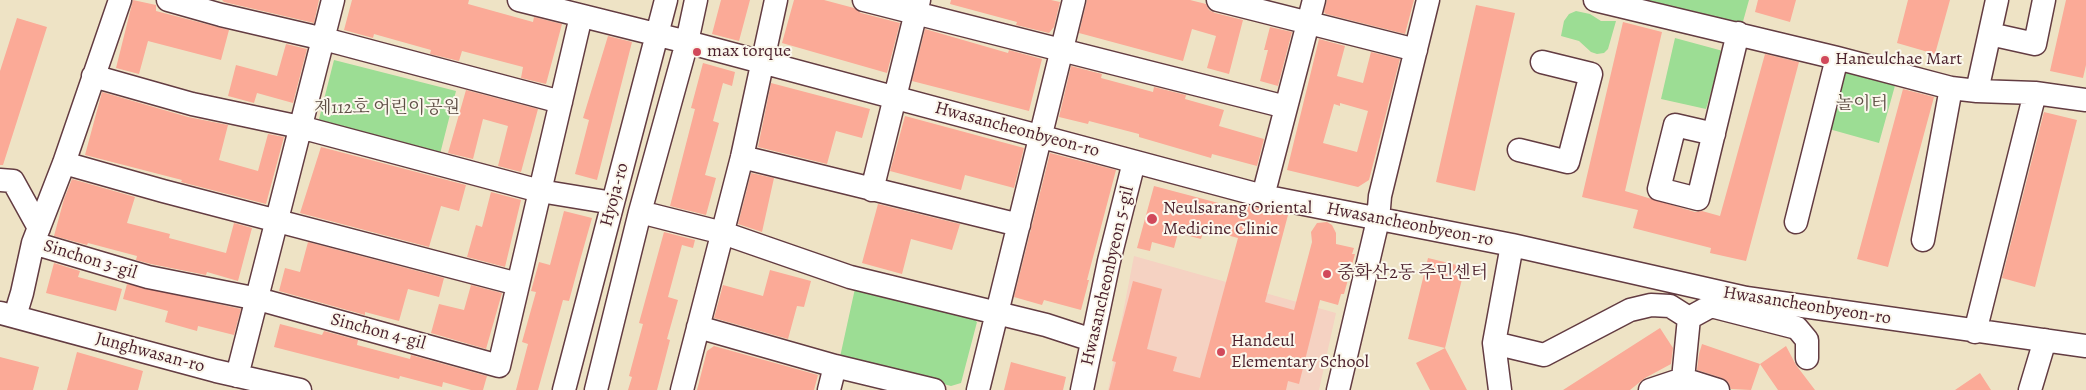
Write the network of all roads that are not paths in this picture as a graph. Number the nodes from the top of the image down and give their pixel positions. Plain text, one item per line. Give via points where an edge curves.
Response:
1 (120, 0) edge
2 (168, 0) edge
3 (333, 0) edge
4 (519, 0) edge
5 (666, 0) edge
6 (696, 0) edge
7 (776, 0) edge
8 (864, 0) edge
9 (1074, 0) edge
10 (1218, 0) edge
11 (1314, 0) edge
12 (1428, 0) edge
13 (1595, 0) edge
14 (1997, 0) edge
15 (2044, 0) edge
16 (918, 7) edge
17 (581, 16) junction
18 (1308, 23) junction
19 (1738, 33) junction
20 (658, 34) junction
21 (1990, 34) junction
22 (324, 39) junction
23 (687, 42) junction
24 (1061, 50) junction
25 (1416, 50) junction
26 (1838, 58) junction
27 (1542, 62) dead end
28 (763, 63) junction
29 (93, 76) junction
30 (1951, 88) junction
31 (1977, 91) junction
32 (2034, 92) junction
33 (895, 98) junction
34 (2086, 100) edge
35 (561, 102) junction
36 (1286, 107) junction
37 (300, 127) junction
38 (1714, 134) dead end
39 (1040, 135) junction
40 (1519, 150) dead end
41 (742, 157) junction
42 (1134, 162) junction
43 (64, 163) junction
44 (0, 180) edge
45 (872, 190) junction
46 (540, 191) junction
47 (1262, 196) junction
48 (613, 203) junction
49 (640, 212) junction
50 (278, 220) junction
51 (1378, 220) junction
52 (1796, 222) dead end
53 (1019, 225) junction
54 (723, 233) junction
55 (36, 235) junction
56 (1923, 240) dead end
57 (1512, 245) junction
58 (148, 277) joint
59 (518, 284) junction
60 (258, 299) junction
61 (997, 313) junction
62 (7, 314) edge
63 (1689, 318) junction
64 (698, 327) junction
65 (1975, 332) junction
66 (1092, 340) junction
67 (2045, 340) junction
68 (1494, 343) junction
69 (2086, 346) edge
70 (1807, 358) dead end
71 (835, 366) junction
72 (221, 379) edge
73 (1682, 379) junction
74 (300, 390) edge
75 (564, 390) edge
76 (596, 390) edge
77 (682, 390) edge
78 (829, 390) edge
79 (934, 390) edge
80 (978, 390) edge
81 (1082, 390) edge
82 (1338, 390) edge
83 (1500, 390) edge
84 (1650, 390) edge
85 (1718, 390) edge
86 (2030, 390) edge

1 - 29 street, Sinchon 3-gil
2 - 22 street
3 - 22 street
4 - 17 street
5 - 20 street, Hyoja-ro
6 - 23 street, Hyoja-ro
7 - 28 street
8 - 16 street
9 - 24 street
10 - 18 street
11 - 18 street
12 - 25 street
13 - 19 street
14 - 21 street
15 - 21 street via 2035,44
16 - 24 street
16 - 33 street
17 - 20 street
17 - 35 street
18 - 25 street
18 - 36 street
19 - 26 street
19 - 38 street
20 - 23 street, Hwasancheonbyeon-ro
20 - 48 street, Hyoja-ro
21 - 31 street
22 - 35 street
22 - 37 street
23 - 28 street, Hwasancheonbyeon-ro
23 - 49 street, Hyoja-ro
24 - 36 street
24 - 39 street
25 - 51 street via 1380,196
26 - 30 street
26 - 52 street
27 - 40 street via 1591,74 1580,118 1568,162
28 - 33 street, Hwasancheonbyeon-ro
28 - 41 street
29 - 37 street via 192,104
29 - 43 street, Sinchon 3-gil
30 - 31 street
30 - 56 street
31 - 32 street
32 - 34 street
32 - 65 street
33 - 39 street, Hwasancheonbyeon-ro
33 - 45 street
35 - 46 street
36 - 47 street
37 - 46 street
37 - 50 street
39 - 42 street, Hwasancheonbyeon-ro
39 - 53 street
41 - 45 street
41 - 54 street
42 - 47 street, Hwasancheonbyeon-ro
42 - 66 street, Hwasancheonbyeon 5-gil
43 - 50 street
43 - 55 street, Sinchon 3-gil
44 - 55 street via 13,181
45 - 53 street
46 - 48 street
46 - 59 street
47 - 51 street, Hwasancheonbyeon-ro
48 - 75 street, Hyoja-ro
49 - 54 street
49 - 76 street, Hyoja-ro
50 - 59 street
50 - 60 street
51 - 57 street, Hwasancheonbyeon-ro
51 - 82 street
53 - 61 street
54 - 61 street via 850,277
54 - 64 street
55 - 58 street, Sinchon 3-gil
55 - 62 street, Sinchon 3-gil via 22,293
57 - 65 street, Hwasancheonbyeon-ro via 1746,298
57 - 68 street
58 - 60 street, Sinchon 4-gil
59 - 60 street, Sinchon 4-gil via 499,366
60 - 72 street
61 - 66 street
61 - 80 street
62 - 72 street, Junghwasan-ro
63 - 68 street via 1670,306 1651,305 1630,310 1544,355
63 - 70 street via 1710,306 1797,328 1807,340
63 - 73 street
64 - 71 street
64 - 77 street
65 - 67 street, Hwasancheonbyeon-ro
66 - 81 street, Hwasancheonbyeon 5-gil
67 - 69 street, Hwasancheonbyeon-ro
67 - 86 street
68 - 83 street
71 - 78 street
71 - 79 street
72 - 74 street, Junghwasan-ro
73 - 84 street
73 - 85 street

